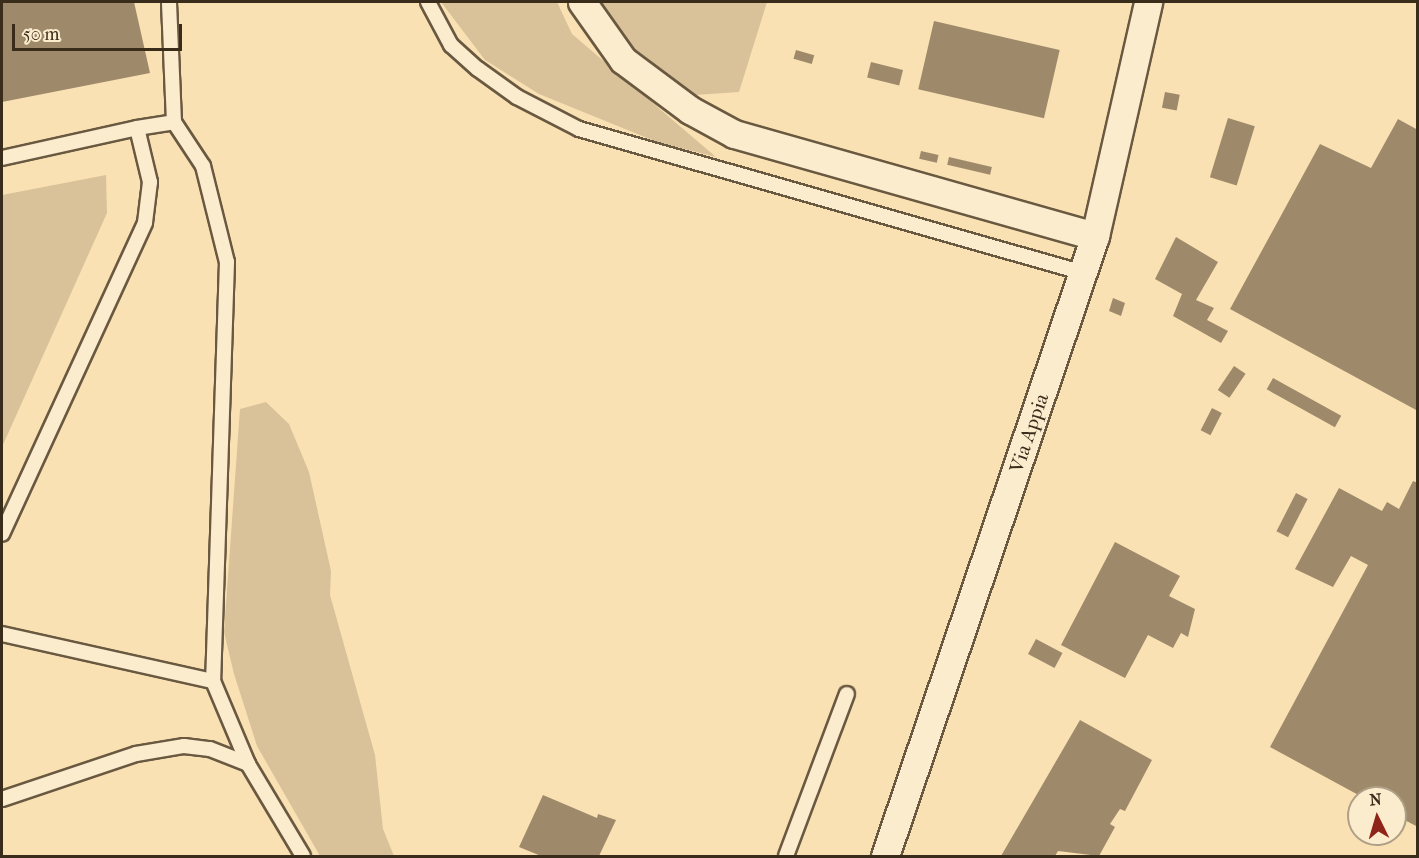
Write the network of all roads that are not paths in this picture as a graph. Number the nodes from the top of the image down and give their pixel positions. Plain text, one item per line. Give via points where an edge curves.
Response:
1 (170, 2) edge
2 (428, 2) edge
3 (582, 2) edge
4 (1148, 2) edge
5 (174, 122) junction
6 (136, 128) junction
7 (2, 158) edge
8 (1095, 236) junction
9 (1084, 273) junction
10 (2, 534) edge
11 (2, 634) edge
12 (213, 681) junction
13 (847, 694) dead end
14 (248, 764) junction
15 (2, 799) edge
16 (303, 856) edge
17 (786, 856) edge
18 (885, 856) edge

1 - 5 lane
2 - 9 lane via 451,45 478,69 516,97 579,129
3 - 8 street via 623,60 690,110 734,134
4 - 8 street, Via Appia
5 - 6 lane
5 - 12 lane via 203,166 227,262
6 - 7 lane
6 - 10 lane via 150,182 145,223
8 - 9 street, Via Appia
9 - 18 street, Via Appia
11 - 12 lane
12 - 14 lane
13 - 17 lane
14 - 15 lane via 184,746 136,754
14 - 16 lane

